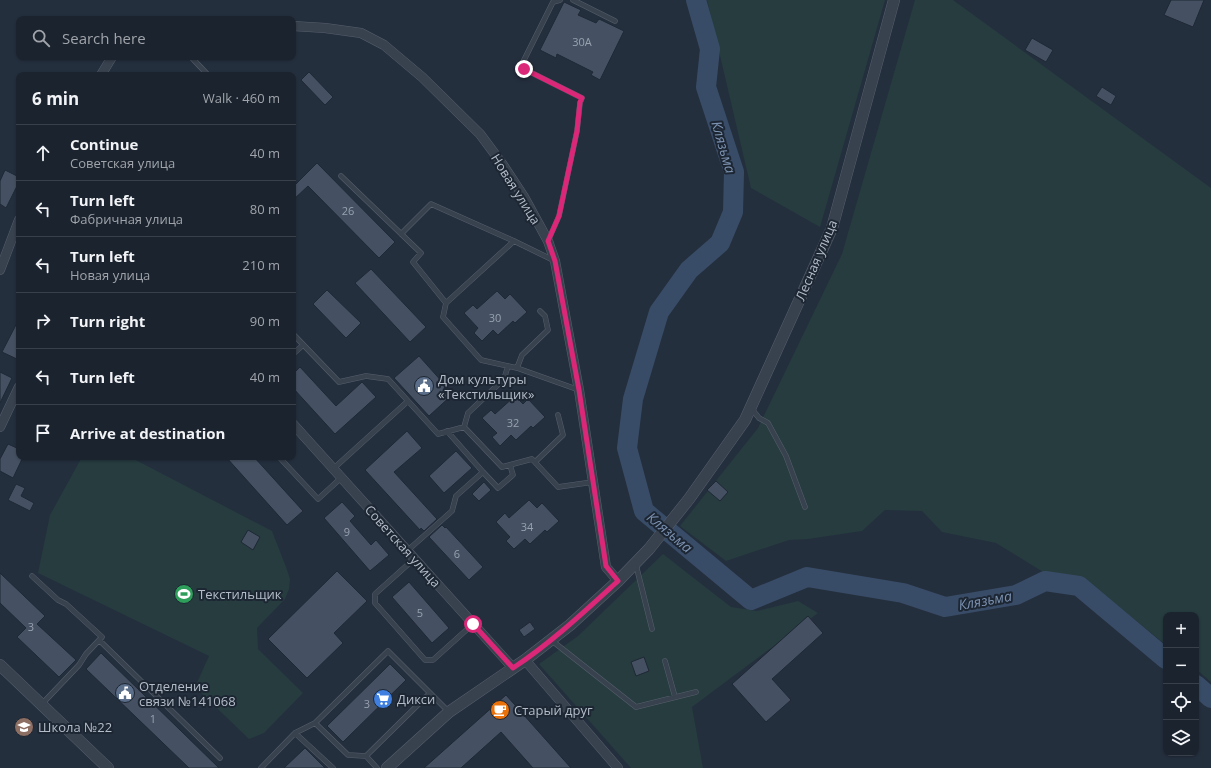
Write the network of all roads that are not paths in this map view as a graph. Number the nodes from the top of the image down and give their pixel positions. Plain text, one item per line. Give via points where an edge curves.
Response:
1 (560, 0) edge
2 (573, 0) edge
3 (894, 0) edge
4 (615, 21) dead end
5 (296, 26) edge
6 (110, 60) edge
7 (194, 60) edge
8 (103, 72) edge
9 (205, 72) edge
10 (341, 176) dead end
11 (16, 228) edge
12 (401, 234) junction
13 (514, 241) junction
14 (548, 241) junction
15 (555, 261) junction
16 (0, 270) edge
17 (446, 303) junction
18 (540, 311) dead end
19 (296, 337) edge
20 (303, 345) junction
21 (296, 351) edge
22 (508, 366) junction
23 (517, 368) junction
24 (579, 390) junction
25 (16, 393) edge
26 (408, 401) junction
27 (751, 408) junction
28 (558, 415) dead end
29 (0, 427) edge
30 (296, 427) edge
31 (464, 427) junction
32 (447, 431) junction
33 (282, 460) edge
34 (535, 462) junction
35 (510, 465) junction
36 (333, 469) junction
37 (483, 472) junction
38 (341, 478) junction
39 (593, 482) junction
40 (805, 507) dead end
41 (407, 551) junction
42 (414, 559) junction
43 (636, 563) junction
44 (32, 576) dead end
45 (618, 581) junction
46 (473, 624) junction
47 (652, 630) dead end
48 (99, 640) junction
49 (551, 640) junction
50 (525, 660) junction
51 (665, 661) dead end
52 (0, 665) edge
53 (513, 668) junction
54 (696, 692) dead end
55 (430, 693) junction
56 (675, 697) junction
57 (41, 705) junction
58 (449, 712) junction
59 (315, 723) junction
60 (295, 734) junction
61 (366, 756) junction
62 (220, 758) dead end
63 (391, 767) edge
64 (108, 768) edge
65 (261, 768) edge
66 (333, 768) edge
67 (377, 768) edge
68 (618, 768) edge

1 - 14 lane via 553,2 522,64 524,69 582,98 559,216
2 - 4 lane
3 - 27 street, Лесная улица via 832,228
5 - 14 street, Новая улица via 361,33 384,45 422,77 480,134 524,197
6 - 8 street
7 - 9 lane
10 - 12 lane
11 - 16 street
12 - 13 lane via 432,204
12 - 17 lane via 421,253 413,262
13 - 15 lane
13 - 17 lane
14 - 15 street, Новая улица
15 - 24 street, Новая улица
17 - 22 lane via 443,317 481,360
18 - 23 lane via 545,316 548,330 522,355
19 - 20 lane
20 - 21 lane
20 - 26 lane via 338,382 366,376 388,379
22 - 23 lane
22 - 31 lane via 504,379 468,413
23 - 24 lane
24 - 39 street, Новая улица
25 - 29 street
26 - 32 lane via 438,434
26 - 36 lane
27 - 40 lane via 759,418 768,423 786,456
27 - 43 street, Лесная улица via 689,499
28 - 34 lane via 563,435
30 - 36 street, Советская улица
31 - 32 lane
31 - 35 lane via 502,467
32 - 37 lane
33 - 38 lane via 318,499
34 - 35 lane via 532,459
34 - 39 lane via 558,487
35 - 37 lane via 513,474 498,488
36 - 38 street, Советская улица
37 - 41 lane via 456,496 452,511
38 - 41 street, Советская улица
39 - 45 street, Новая улица via 606,566
41 - 42 street, Советская улица
42 - 46 street, Советская улица
42 - 46 lane via 375,594 374,603 425,660 433,660
43 - 45 street, Лесная улица
43 - 47 lane
44 - 48 lane via 102,637
45 - 49 street, Лесная улица
46 - 53 street, Советская улица
48 - 57 lane
48 - 62 lane
49 - 50 street, Лесная улица
49 - 56 lane via 636,707
50 - 53 street, Лесная улица
50 - 68 street
51 - 56 lane
52 - 57 street
53 - 58 street, Лесная улица
54 - 56 lane
55 - 58 lane
55 - 59 lane via 388,650
55 - 61 lane
57 - 64 street
58 - 63 street, Лесная улица
59 - 60 lane
59 - 61 lane via 348,755
60 - 65 lane
60 - 66 lane
61 - 67 lane

